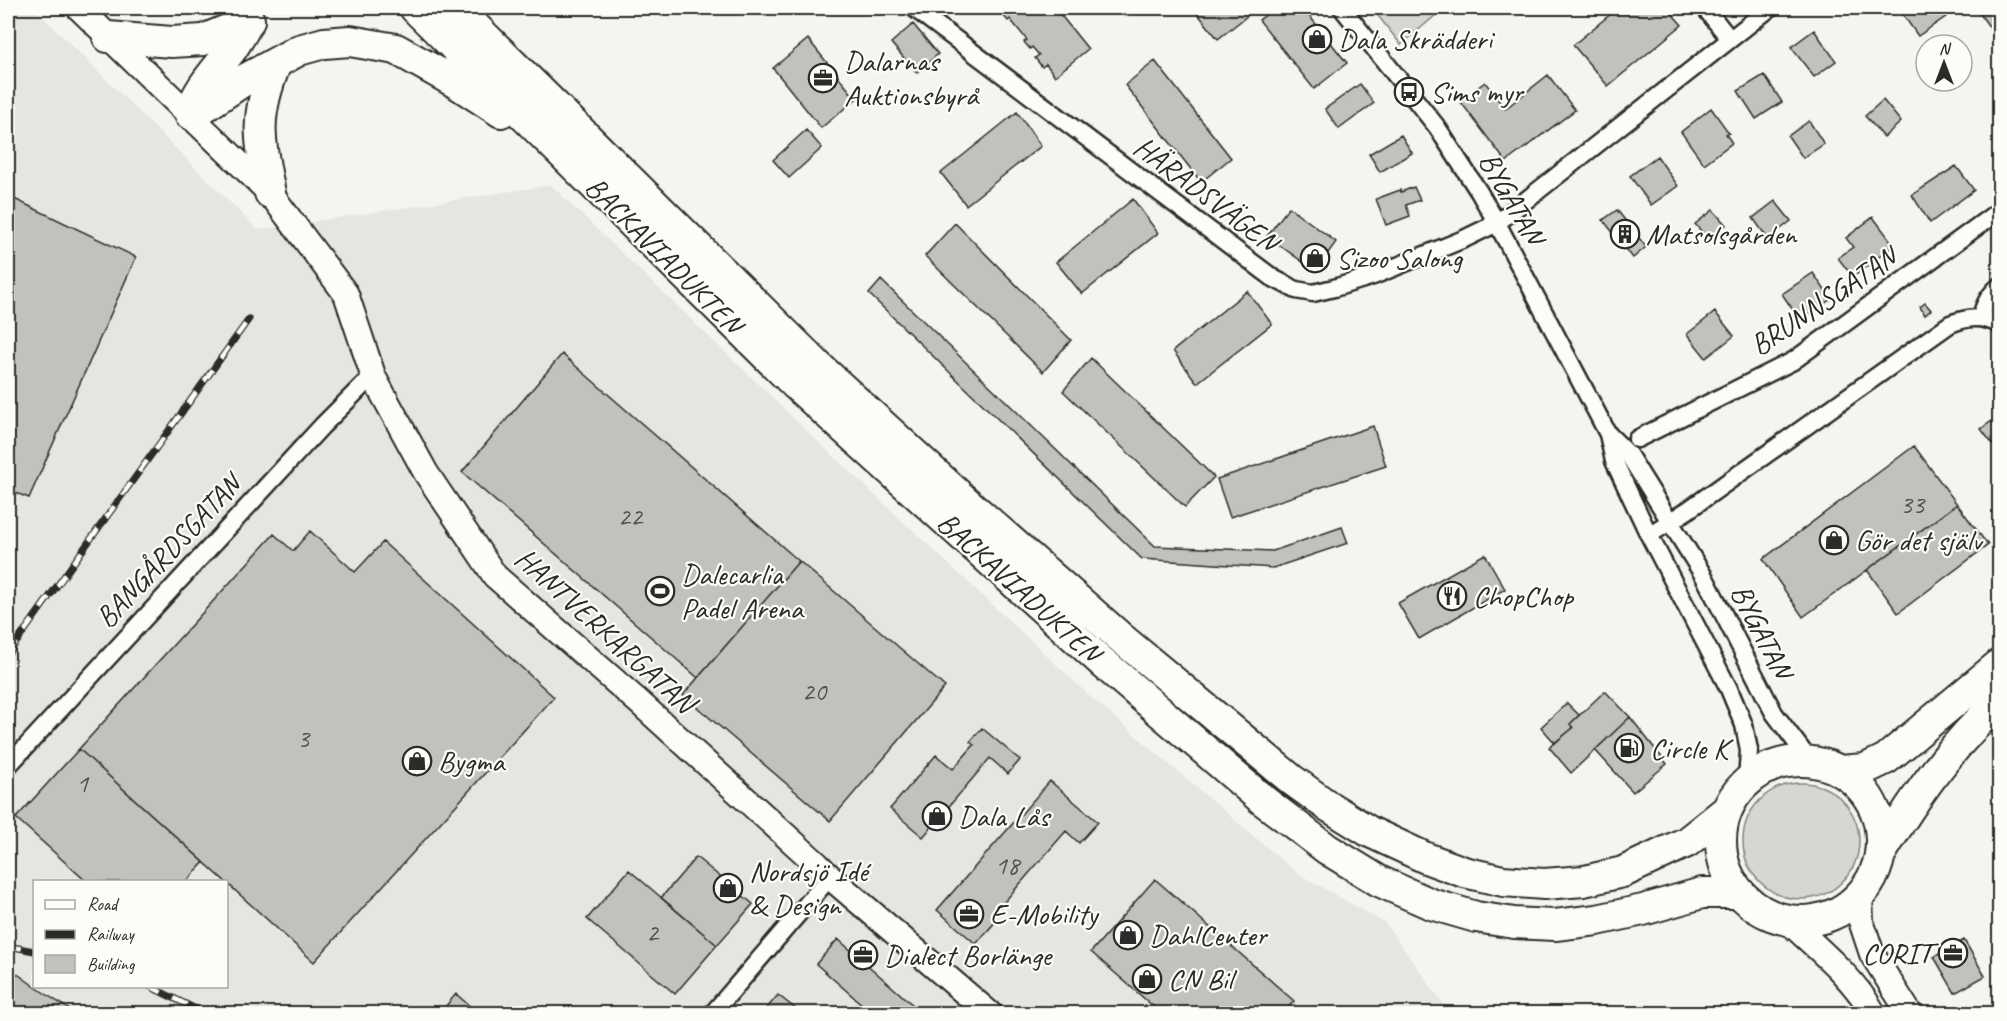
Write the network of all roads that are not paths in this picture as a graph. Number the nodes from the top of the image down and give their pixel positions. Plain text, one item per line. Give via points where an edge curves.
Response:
1 (79, 8) edge
2 (415, 8) edge
3 (456, 8) edge
4 (914, 8) edge
5 (1342, 8) edge
6 (1705, 8) edge
7 (1770, 8) edge
8 (253, 14) edge
9 (108, 37) junction
10 (1730, 38) junction
11 (276, 63) junction
12 (190, 114) junction
13 (552, 146) junction
14 (270, 193) junction
15 (2000, 210) edge
16 (1497, 223) junction
17 (2000, 286) edge
18 (1981, 317) junction
19 (2000, 325) edge
20 (374, 378) junction
21 (1608, 434) junction
22 (1637, 439) dead end
23 (1670, 522) junction
24 (1649, 535) junction
25 (2000, 664) edge
26 (2000, 700) edge
27 (1810, 761) junction
28 (8, 766) edge
29 (1840, 771) junction
30 (1747, 782) junction
31 (1727, 810) junction
32 (1881, 853) junction
33 (830, 878) junction
34 (1740, 893) junction
35 (1860, 896) junction
36 (1786, 920) junction
37 (711, 1014) edge
38 (990, 1014) edge
39 (1874, 1014) edge
40 (1910, 1014) edge

1 - 9 street, HANTVERKARGATAN
2 - 13 highway, BACKAVIADUKTEN
3 - 31 highway, BACKAVIADUKTEN via 810,357 946,483 1121,638 1328,806 1370,832 1464,872 1503,881 1544,884 1623,873 1687,842
4 - 16 street, HÄRADSVÄGEN via 1264,272 1296,290 1313,292 1373,276
5 - 16 street, BYGATAN via 1437,127
6 - 10 street
7 - 10 street, HÄRADSVÄGEN
8 - 9 highway via 203,40
8 - 12 highway via 231,51 194,99
9 - 12 street, HANTVERKARGATAN
10 - 16 street, HÄRADSVÄGEN
11 - 12 highway
11 - 13 highway via 299,50 324,43 350,41 396,49 458,84
11 - 14 highway via 260,114
12 - 14 street, HANTVERKARGATAN
13 - 34 highway, BACKAVIADUKTEN via 796,385 941,518 1264,801 1327,849 1379,881 1431,904 1514,923 1555,925 1597,920 1702,893
14 - 20 street, HANTVERKARGATAN via 346,294
15 - 22 street, BRUNNSGATAN via 1793,361
16 - 21 street, BYGATAN
17 - 18 street via 1984,305
18 - 19 street
18 - 23 street via 1966,317 1950,324
20 - 28 street, BANGÅRDSGATAN via 322,426
20 - 33 street, HANTVERKARGATAN via 426,473 495,576
21 - 23 street, BYGATAN via 1628,454
21 - 24 street, BYGATAN via 1614,461
23 - 24 street
23 - 27 street, BYGATAN via 1705,578 1774,712
24 - 30 street, BYGATAN via 1744,724 1749,750
25 - 29 highway via 1886,759 1866,769
26 - 32 highway via 1941,762
27 - 29 highway
27 - 30 highway via 1776,765
29 - 32 highway via 1862,788 1876,812
30 - 31 highway
31 - 34 highway via 1721,835 1722,854
32 - 35 highway
33 - 37 street
33 - 38 street, HANTVERKARGATAN
34 - 36 highway via 1761,910
35 - 36 highway via 1826,917
35 - 40 street via 1861,921 1868,945
36 - 39 street via 1840,968

